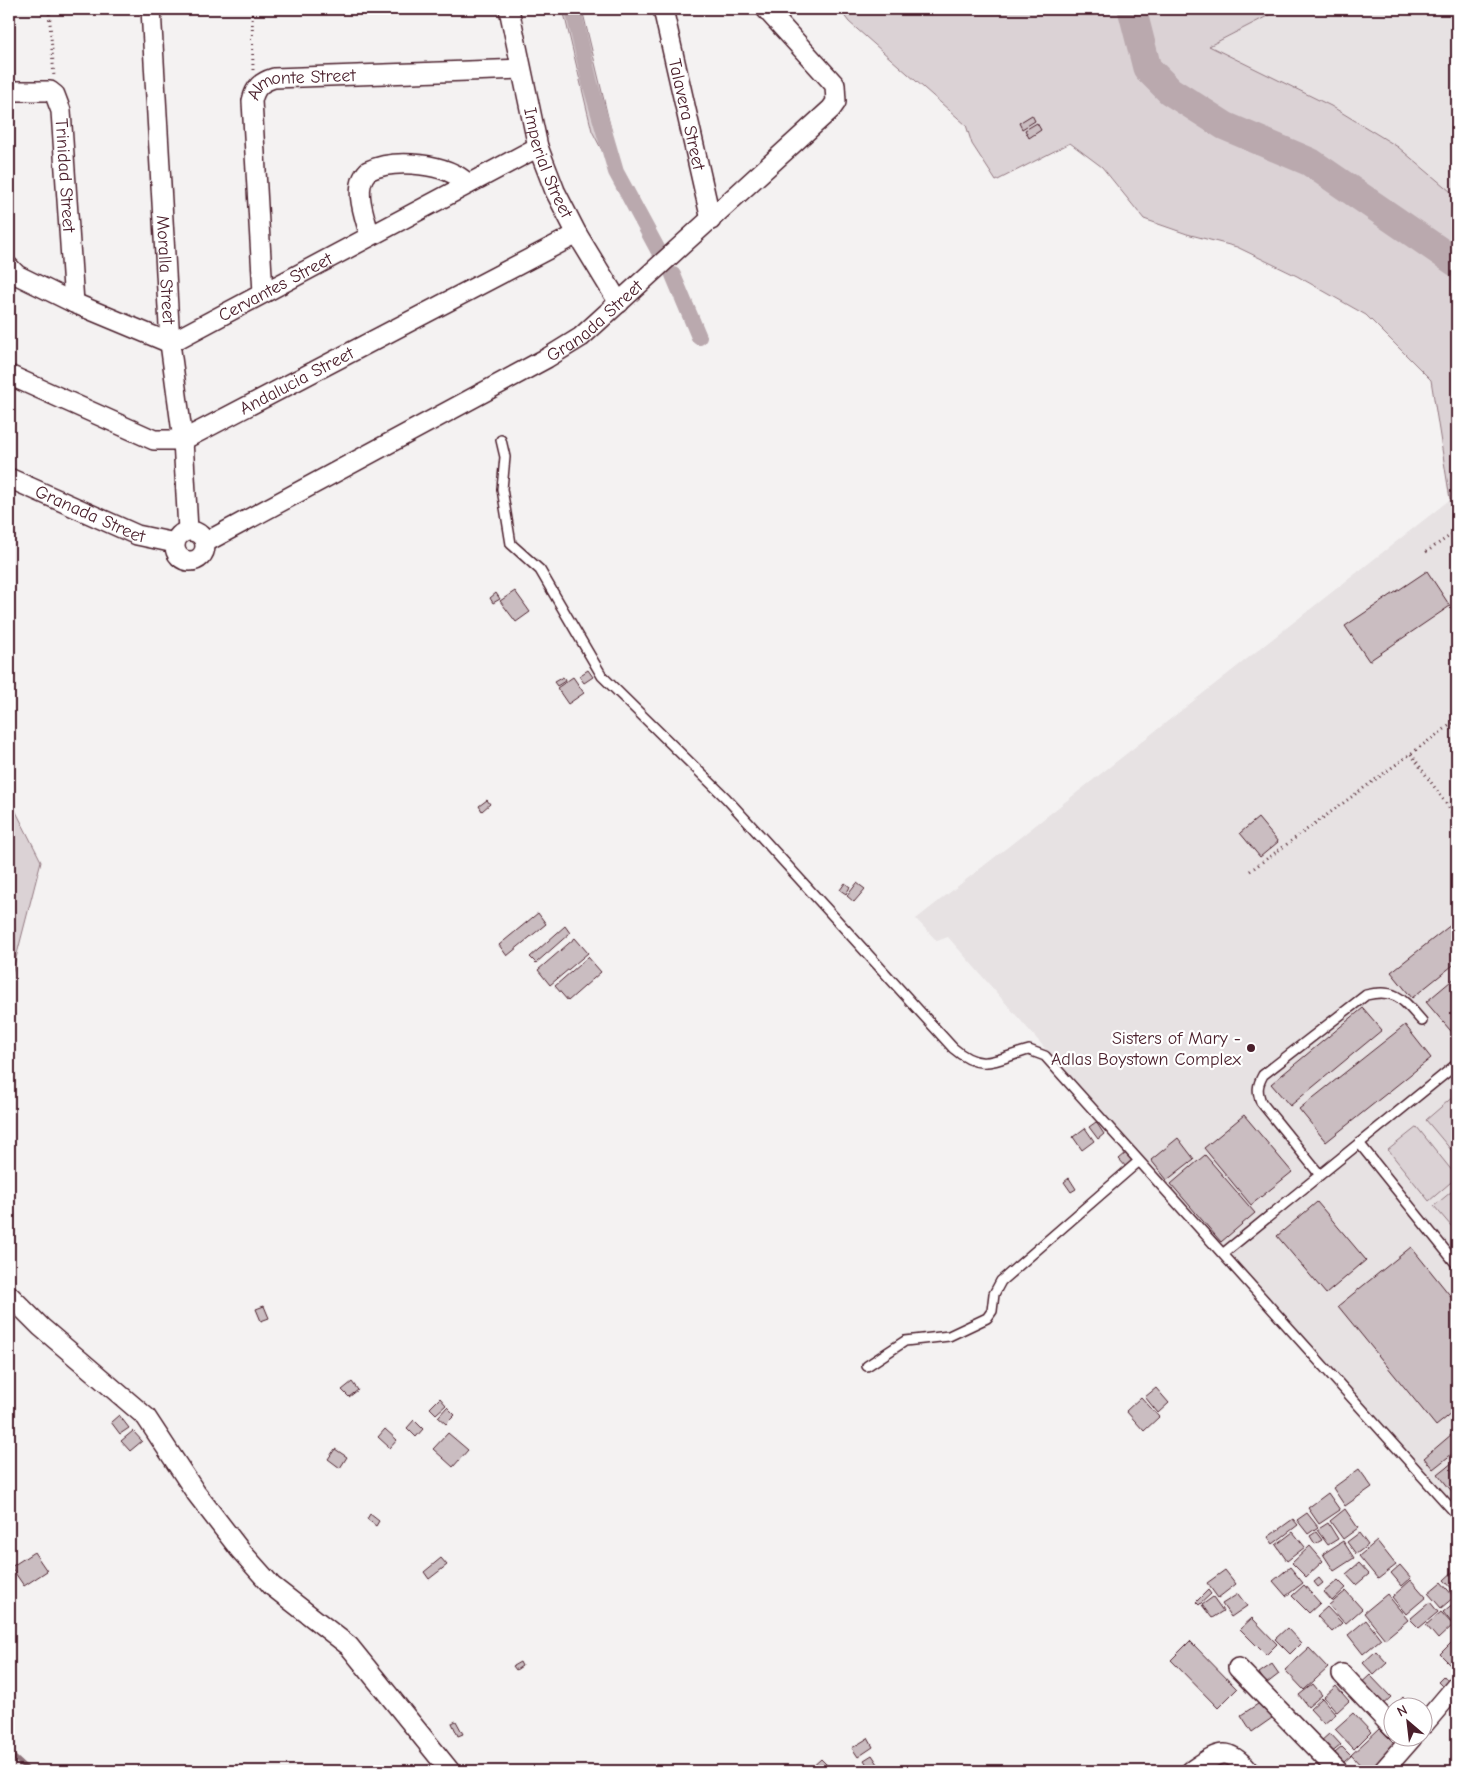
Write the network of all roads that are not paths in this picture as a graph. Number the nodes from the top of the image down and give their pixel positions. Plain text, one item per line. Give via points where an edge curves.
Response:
1 (150, 9) edge
2 (509, 9) edge
3 (663, 9) edge
4 (766, 9) edge
5 (522, 69) junction
6 (9, 91) edge
7 (538, 147) junction
8 (468, 184) junction
9 (711, 220) junction
10 (577, 234) junction
11 (370, 236) junction
12 (9, 267) edge
13 (263, 293) junction
14 (74, 303) junction
15 (619, 303) junction
16 (170, 342) junction
17 (9, 375) edge
18 (183, 440) junction
19 (501, 440) dead end
20 (9, 478) edge
21 (182, 536) junction
22 (206, 542) junction
23 (1422, 1022) dead end
24 (1457, 1064) edge
25 (1359, 1143) junction
26 (1138, 1162) junction
27 (1320, 1175) junction
28 (1225, 1252) dead end
29 (1457, 1265) edge
30 (9, 1295) edge
31 (867, 1366) dead end
32 (1457, 1515) edge
33 (1238, 1668) dead end
34 (1342, 1674) dead end
35 (1457, 1685) edge
36 (1434, 1712) edge
37 (1384, 1718) edge
38 (1400, 1748) edge
39 (450, 1771) edge
40 (1191, 1771) edge
41 (1249, 1771) edge
42 (1338, 1771) edge
43 (1383, 1771) edge

1 - 16 street, Moralla Street
2 - 5 street, Imperial Street
3 - 9 street, Talavera Street
4 - 9 street, Granada Street via 831,79 838,94 836,102
5 - 7 street, Imperial Street
5 - 13 street, Almonte Street via 274,78 259,84 252,101
6 - 14 street, Trinidad Street via 43,90 55,95 61,111
7 - 8 street, Cervantes Street
7 - 10 street, Imperial Street
8 - 11 street, Cervantes Street
8 - 11 street via 453,172 430,166 389,166 368,171 362,180 361,196
9 - 15 street, Granada Street
10 - 15 street, Imperial Street
10 - 18 street, Andalucia Street
11 - 13 street, Cervantes Street
12 - 14 street via 18,275
13 - 16 street, Cervantes Street
14 - 16 street
15 - 22 street, Granada Street via 581,337 547,358
16 - 18 street, Moralla Street
17 - 18 street, Andalucia Street via 154,440
18 - 21 street, Moralla Street
19 - 26 lane via 504,456 502,489 511,544 540,570 602,676 726,798 953,1048 963,1057 986,1062 1000,1061 1029,1050 1037,1051 1045,1056
20 - 21 street, Granada Street via 137,536
21 - 22 street via 201,534
21 - 22 street via 179,556 193,561 202,556
23 - 27 lane via 1402,998 1383,991 1366,995 1263,1075 1257,1093 1261,1102
24 - 25 lane
25 - 27 lane
25 - 29 lane
26 - 31 lane via 1001,1281 987,1318 949,1336 905,1341
26 - 32 lane
27 - 28 lane
30 - 39 street via 41,1327 146,1417 196,1493 240,1550 272,1586 349,1646
33 - 42 street
34 - 37 street
35 - 36 street
38 - 43 street
40 - 41 street via 1222,1753 1232,1754

